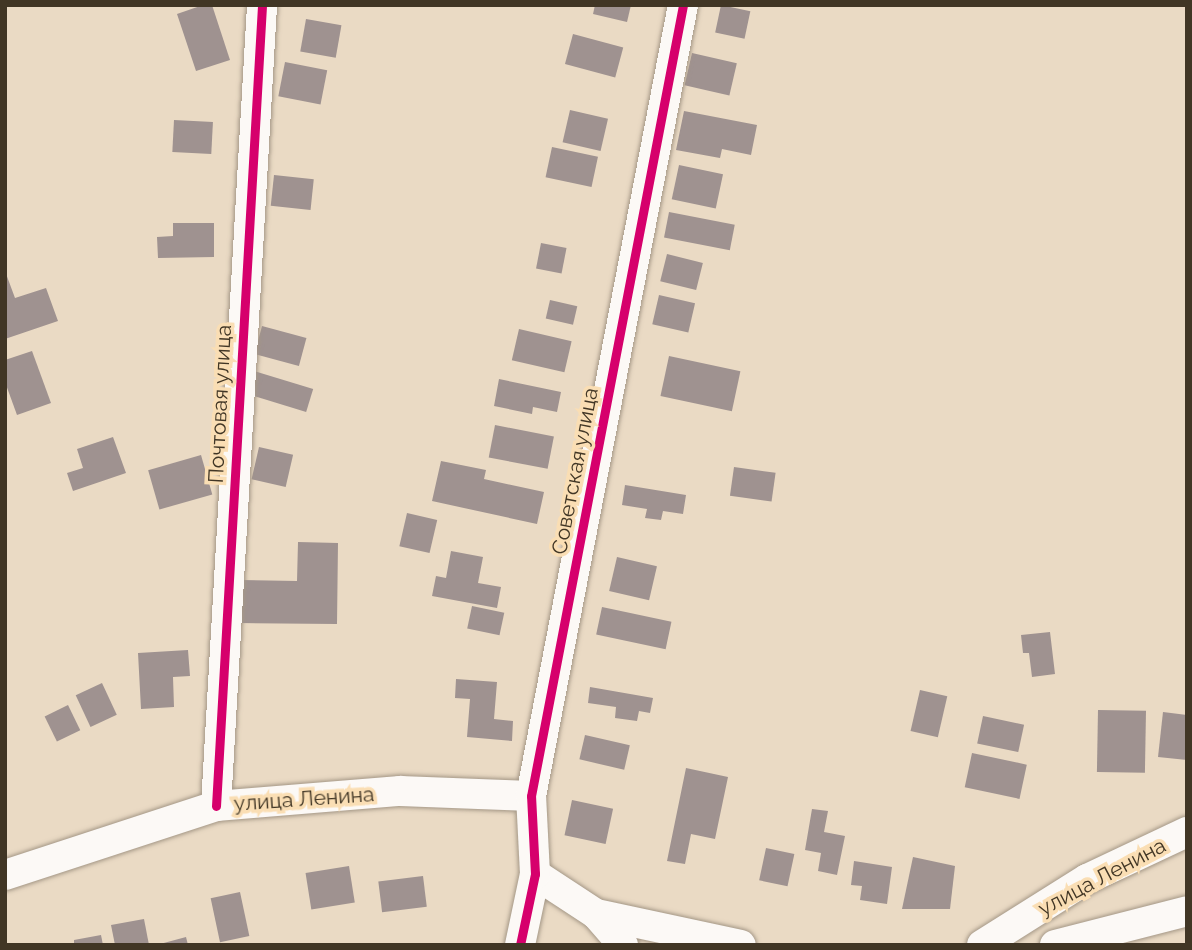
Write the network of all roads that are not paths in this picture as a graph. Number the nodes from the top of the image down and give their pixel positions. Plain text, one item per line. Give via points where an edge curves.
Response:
1 (262, 5) edge
2 (683, 5) edge
3 (531, 796) junction
4 (216, 806) junction
5 (1187, 832) edge
6 (534, 874) junction
7 (5, 875) edge
8 (1187, 911) edge
9 (596, 914) junction
10 (520, 945) edge
11 (623, 945) edge
12 (741, 945) edge
13 (982, 945) edge
14 (1055, 945) edge

1 - 4 street, Почтовая улица
2 - 3 street, Советская улица
3 - 4 street, улица Ленина via 400,791
3 - 6 street, Советская улица
4 - 7 street, улица Ленина
5 - 13 street, улица Ленина via 1087,879
6 - 9 street
6 - 10 street, Советская улица
8 - 14 street
9 - 11 street
9 - 12 street

